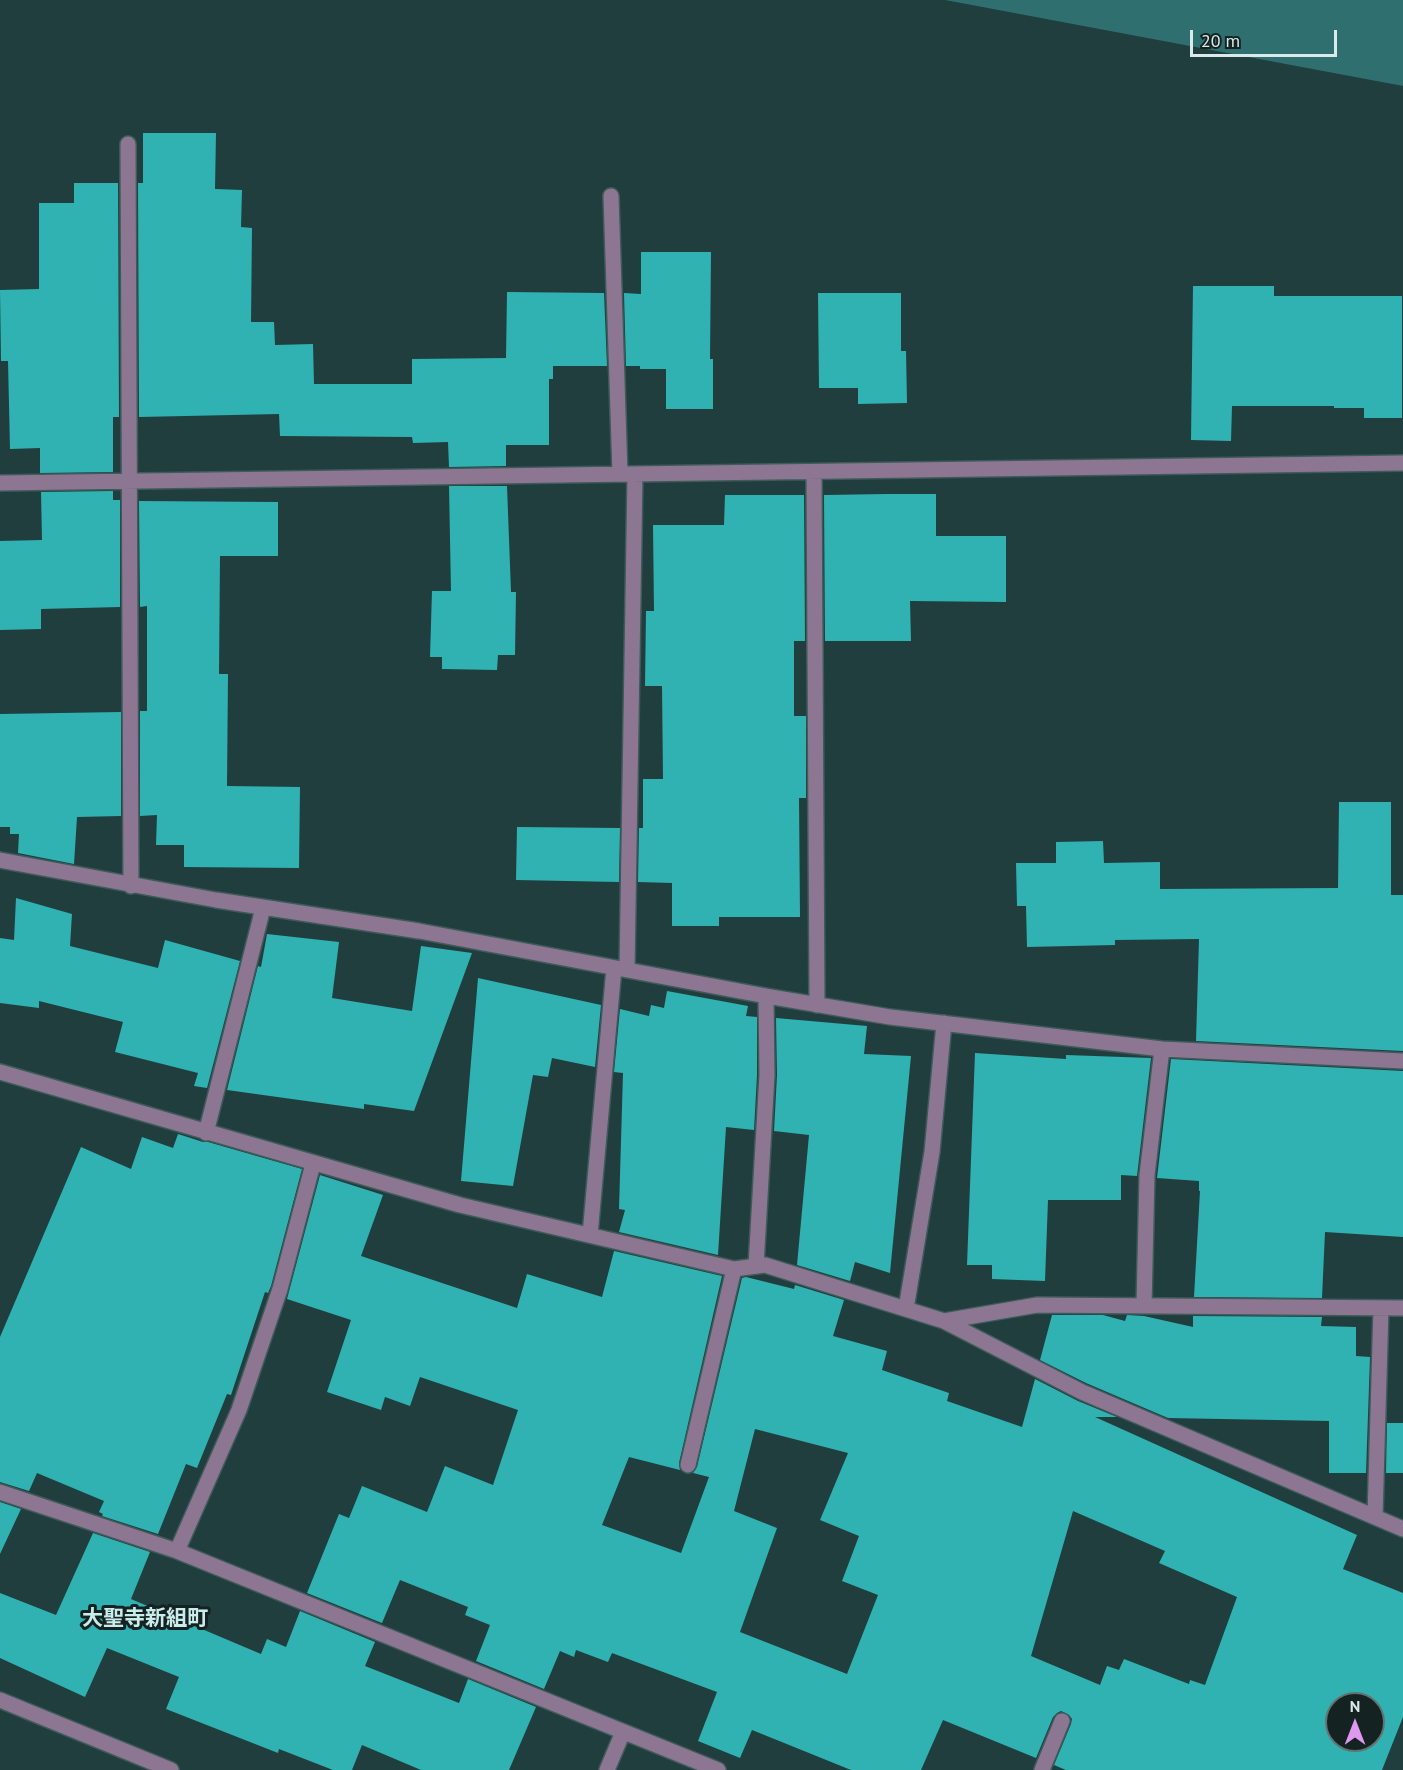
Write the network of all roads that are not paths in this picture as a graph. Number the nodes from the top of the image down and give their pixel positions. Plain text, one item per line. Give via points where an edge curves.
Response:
1 (128, 144) dead end
2 (611, 196) dead end
3 (1403, 463) edge
4 (814, 472) junction
5 (627, 474) junction
6 (129, 481) junction
7 (0, 483) edge
8 (0, 860) edge
9 (131, 886) junction
10 (263, 908) junction
11 (621, 969) junction
12 (766, 996) junction
13 (817, 1005) junction
14 (944, 1023) junction
15 (1162, 1049) junction
16 (1403, 1061) edge
17 (0, 1072) edge
18 (206, 1132) junction
19 (313, 1164) junction
20 (590, 1235) junction
21 (756, 1266) junction
22 (734, 1269) junction
23 (1144, 1306) junction
24 (1381, 1308) junction
25 (1403, 1308) edge
26 (906, 1309) junction
27 (944, 1321) junction
28 (688, 1465) dead end
29 (0, 1492) edge
30 (1375, 1517) junction
31 (1403, 1528) edge
32 (177, 1551) junction
33 (0, 1700) edge
34 (1062, 1721) dead end
35 (623, 1732) junction
36 (171, 1770) edge
37 (607, 1770) edge
38 (718, 1770) edge
39 (1042, 1770) edge

1 - 6 street
2 - 5 street
3 - 4 street
4 - 5 street
4 - 13 street
5 - 6 street
5 - 11 street
6 - 7 street
6 - 9 street
8 - 9 street
9 - 10 street
10 - 11 street via 419,931
10 - 18 street
11 - 12 street
11 - 20 street
12 - 13 street
12 - 21 street via 767,1076
13 - 14 street
14 - 15 street
14 - 26 street via 932,1152
15 - 16 street
15 - 23 street via 1147,1175
17 - 18 street
18 - 19 street
19 - 20 street via 460,1205
19 - 32 street via 280,1289 239,1410
20 - 22 street
21 - 22 street
21 - 26 street via 765,1265
22 - 28 street
23 - 24 street
23 - 27 street via 1036,1305
24 - 25 street
24 - 30 street
26 - 27 street
27 - 30 street via 1082,1392
29 - 32 street
30 - 31 street
32 - 35 street
33 - 36 street
34 - 39 street
35 - 37 street
35 - 38 street

